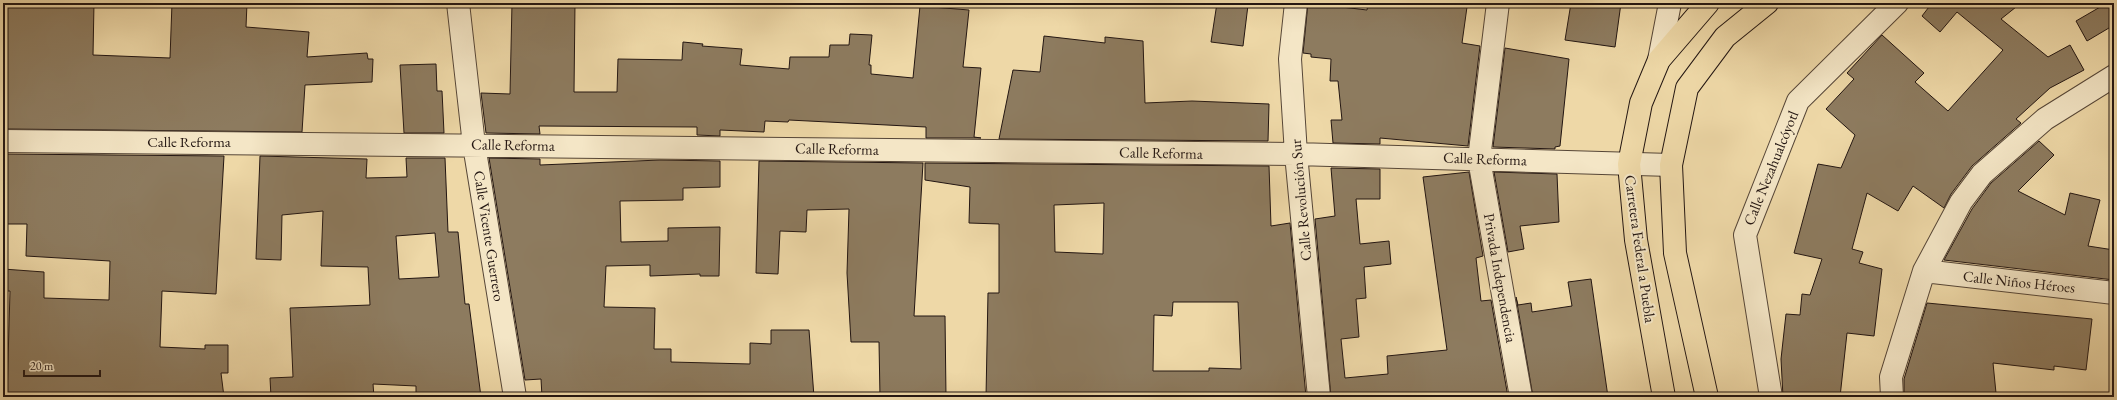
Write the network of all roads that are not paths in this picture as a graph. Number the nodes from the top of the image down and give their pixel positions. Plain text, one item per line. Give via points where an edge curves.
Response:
1 (458, 3) edge
2 (1296, 3) edge
3 (1498, 3) edge
4 (1670, 3) edge
5 (1708, 3) edge
6 (1767, 3) edge
7 (1897, 3) edge
8 (1659, 60) junction
9 (2114, 76) edge
10 (3, 141) edge
11 (474, 145) junction
12 (1296, 154) junction
13 (1479, 159) junction
14 (1629, 164) junction
15 (1671, 165) junction
16 (1924, 271) junction
17 (2114, 293) edge
18 (515, 397) edge
19 (1319, 397) edge
20 (1521, 397) edge
21 (1664, 397) edge
22 (1707, 397) edge
23 (1770, 397) edge
24 (1892, 397) edge

1 - 11 street, Calle Vicente Guerrero
2 - 12 street, Calle Revolución Sur via 1290,59
3 - 13 street, Privada Independencia
4 - 8 street
5 - 8 main road, Carretera Federal a Puebla
6 - 15 main road via 1725,36 1687,88
7 - 23 street, Calle Nezahualcóyotl via 1798,101 1745,235
8 - 14 main road, Carretera Federal a Puebla via 1642,103
9 - 16 street via 2045,119 1982,174 1961,202
10 - 11 street, Calle Reforma
11 - 12 street, Calle Reforma
11 - 18 street, Calle Vicente Guerrero
12 - 13 street, Calle Reforma
12 - 19 street, Calle Revolución Sur
13 - 14 street, Calle Reforma
13 - 20 street, Privada Independencia
14 - 15 street, Calle Reforma
14 - 21 main road, Carretera Federal a Puebla via 1636,240
15 - 22 main road via 1675,253
16 - 17 street, Calle Niños Héroes
16 - 24 street via 1890,377

